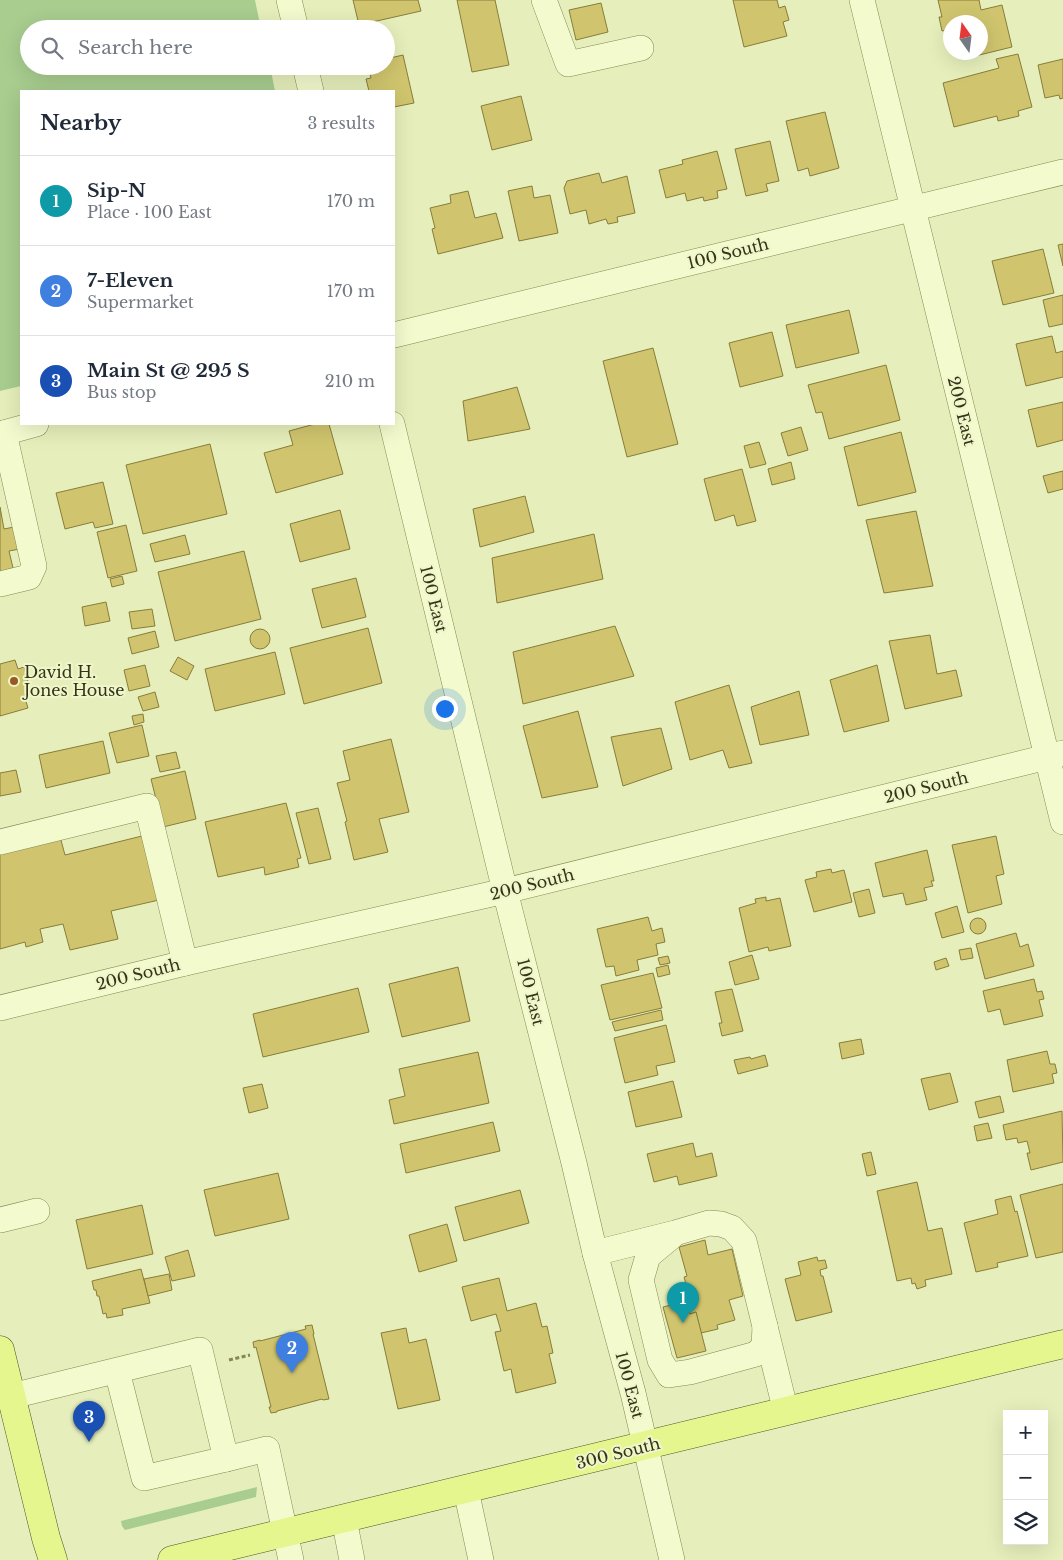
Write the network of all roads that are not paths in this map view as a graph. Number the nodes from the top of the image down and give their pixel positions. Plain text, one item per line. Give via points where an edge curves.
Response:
1 (289, 0) edge
2 (544, 0) edge
3 (862, 0) edge
4 (294, 20) edge
5 (641, 48) dead end
6 (307, 75) edge
7 (311, 90) edge
8 (1063, 172) edge
9 (913, 207) junction
10 (395, 336) edge
11 (32, 425) edge
12 (392, 425) edge
13 (2, 433) edge
14 (28, 577) junction
15 (0, 584) edge
16 (0, 602) edge
17 (1055, 755) edge
18 (1063, 822) edge
19 (0, 842) edge
20 (505, 891) junction
21 (185, 962) junction
22 (0, 1008) edge
23 (37, 1210) dead end
24 (0, 1220) edge
25 (675, 1233) junction
26 (595, 1253) junction
27 (765, 1326) junction
28 (1063, 1344) edge
29 (0, 1350) edge
30 (118, 1371) junction
31 (12, 1396) junction
32 (786, 1412) junction
33 (646, 1446) junction
34 (226, 1459) junction
35 (466, 1490) junction
36 (344, 1519) junction
37 (286, 1533) junction
38 (53, 1560) edge
39 (172, 1560) edge
40 (291, 1560) edge
41 (352, 1560) edge
42 (481, 1560) edge
43 (672, 1560) edge

1 - 4 street
2 - 5 street via 568,64
3 - 9 street, 200 East
6 - 7 street
8 - 9 street, 100 South
9 - 10 street, 100 South
9 - 17 street, 200 East
11 - 13 street
12 - 20 street, 100 East
13 - 14 street via 34,566
14 - 15 street
14 - 16 street via 18,597
17 - 18 street, 200 East
17 - 20 street, 200 South
19 - 21 street via 147,806
20 - 21 street, 200 South
20 - 26 street, 100 East
21 - 22 street, 200 South
23 - 24 street
25 - 26 street
25 - 27 street via 709,1223 732,1228 744,1241
25 - 27 street via 648,1256 641,1280 660,1360 669,1375 756,1354 764,1346
26 - 33 street, 100 East
27 - 32 street
28 - 32 main road, 300 South
29 - 31 main road
30 - 31 street
30 - 34 street via 144,1478
30 - 34 street via 200,1350
31 - 38 main road
32 - 33 main road, 300 South
33 - 35 main road, 300 South
33 - 43 street, 100 East
34 - 37 street via 267,1449
35 - 36 main road, 300 South
35 - 42 street
36 - 37 main road, 300 South
36 - 41 street
37 - 39 main road, 300 South
37 - 40 street

